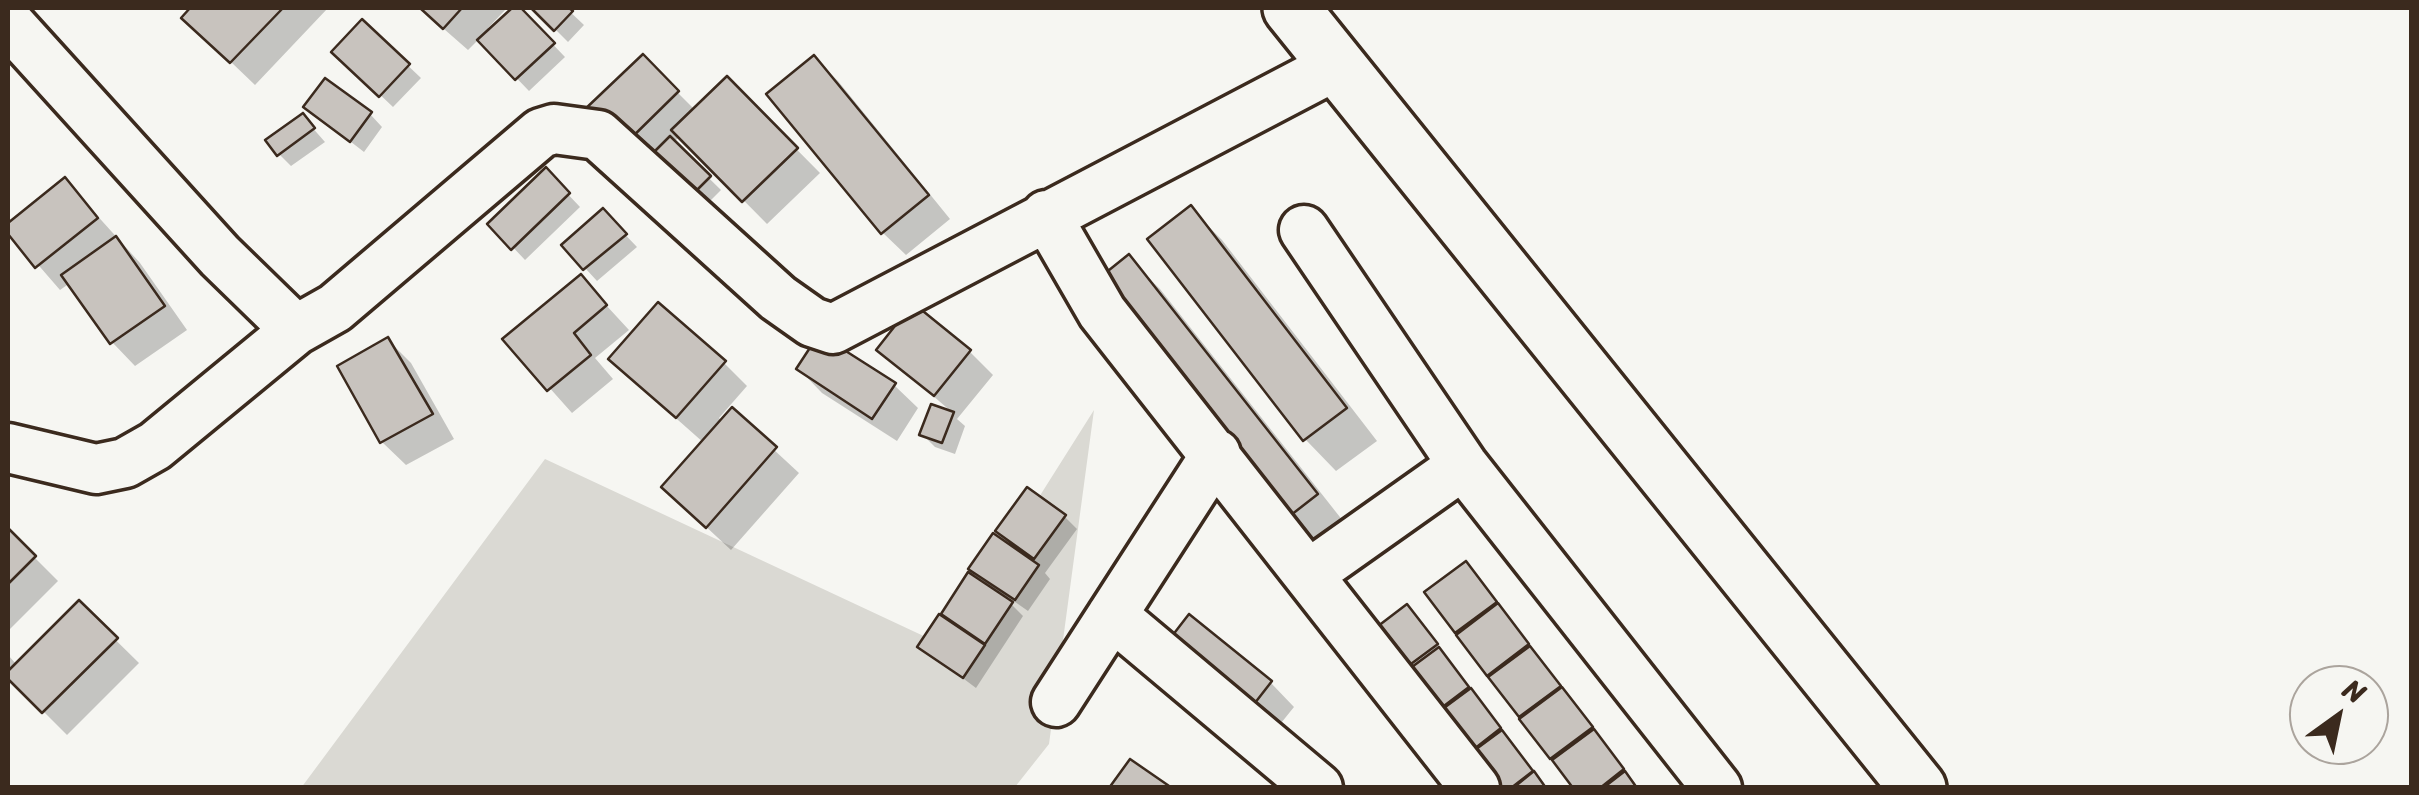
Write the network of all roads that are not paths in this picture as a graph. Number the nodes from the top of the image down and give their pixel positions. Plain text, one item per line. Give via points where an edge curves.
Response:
1 (1291, 8) edge
2 (8, 22) edge
3 (1337, 65) junction
4 (1046, 215) junction
5 (1304, 230) dead end
6 (296, 330) junction
7 (8, 448) edge
8 (1216, 454) junction
9 (1463, 465) junction
10 (1308, 574) junction
11 (1112, 615) junction
12 (1056, 702) dead end
13 (1318, 788) edge
14 (1476, 788) edge
15 (1717, 788) edge
16 (1918, 788) edge

1 - 3 street
2 - 6 street
3 - 4 street
3 - 16 street
4 - 6 street via 833,329 778,298 598,135 554,129 541,133 334,308
4 - 8 street via 1102,312
5 - 9 street
6 - 7 street via 126,463 96,469
8 - 10 street
8 - 11 street
9 - 10 street
9 - 15 street
10 - 14 street
11 - 12 street
11 - 13 street

